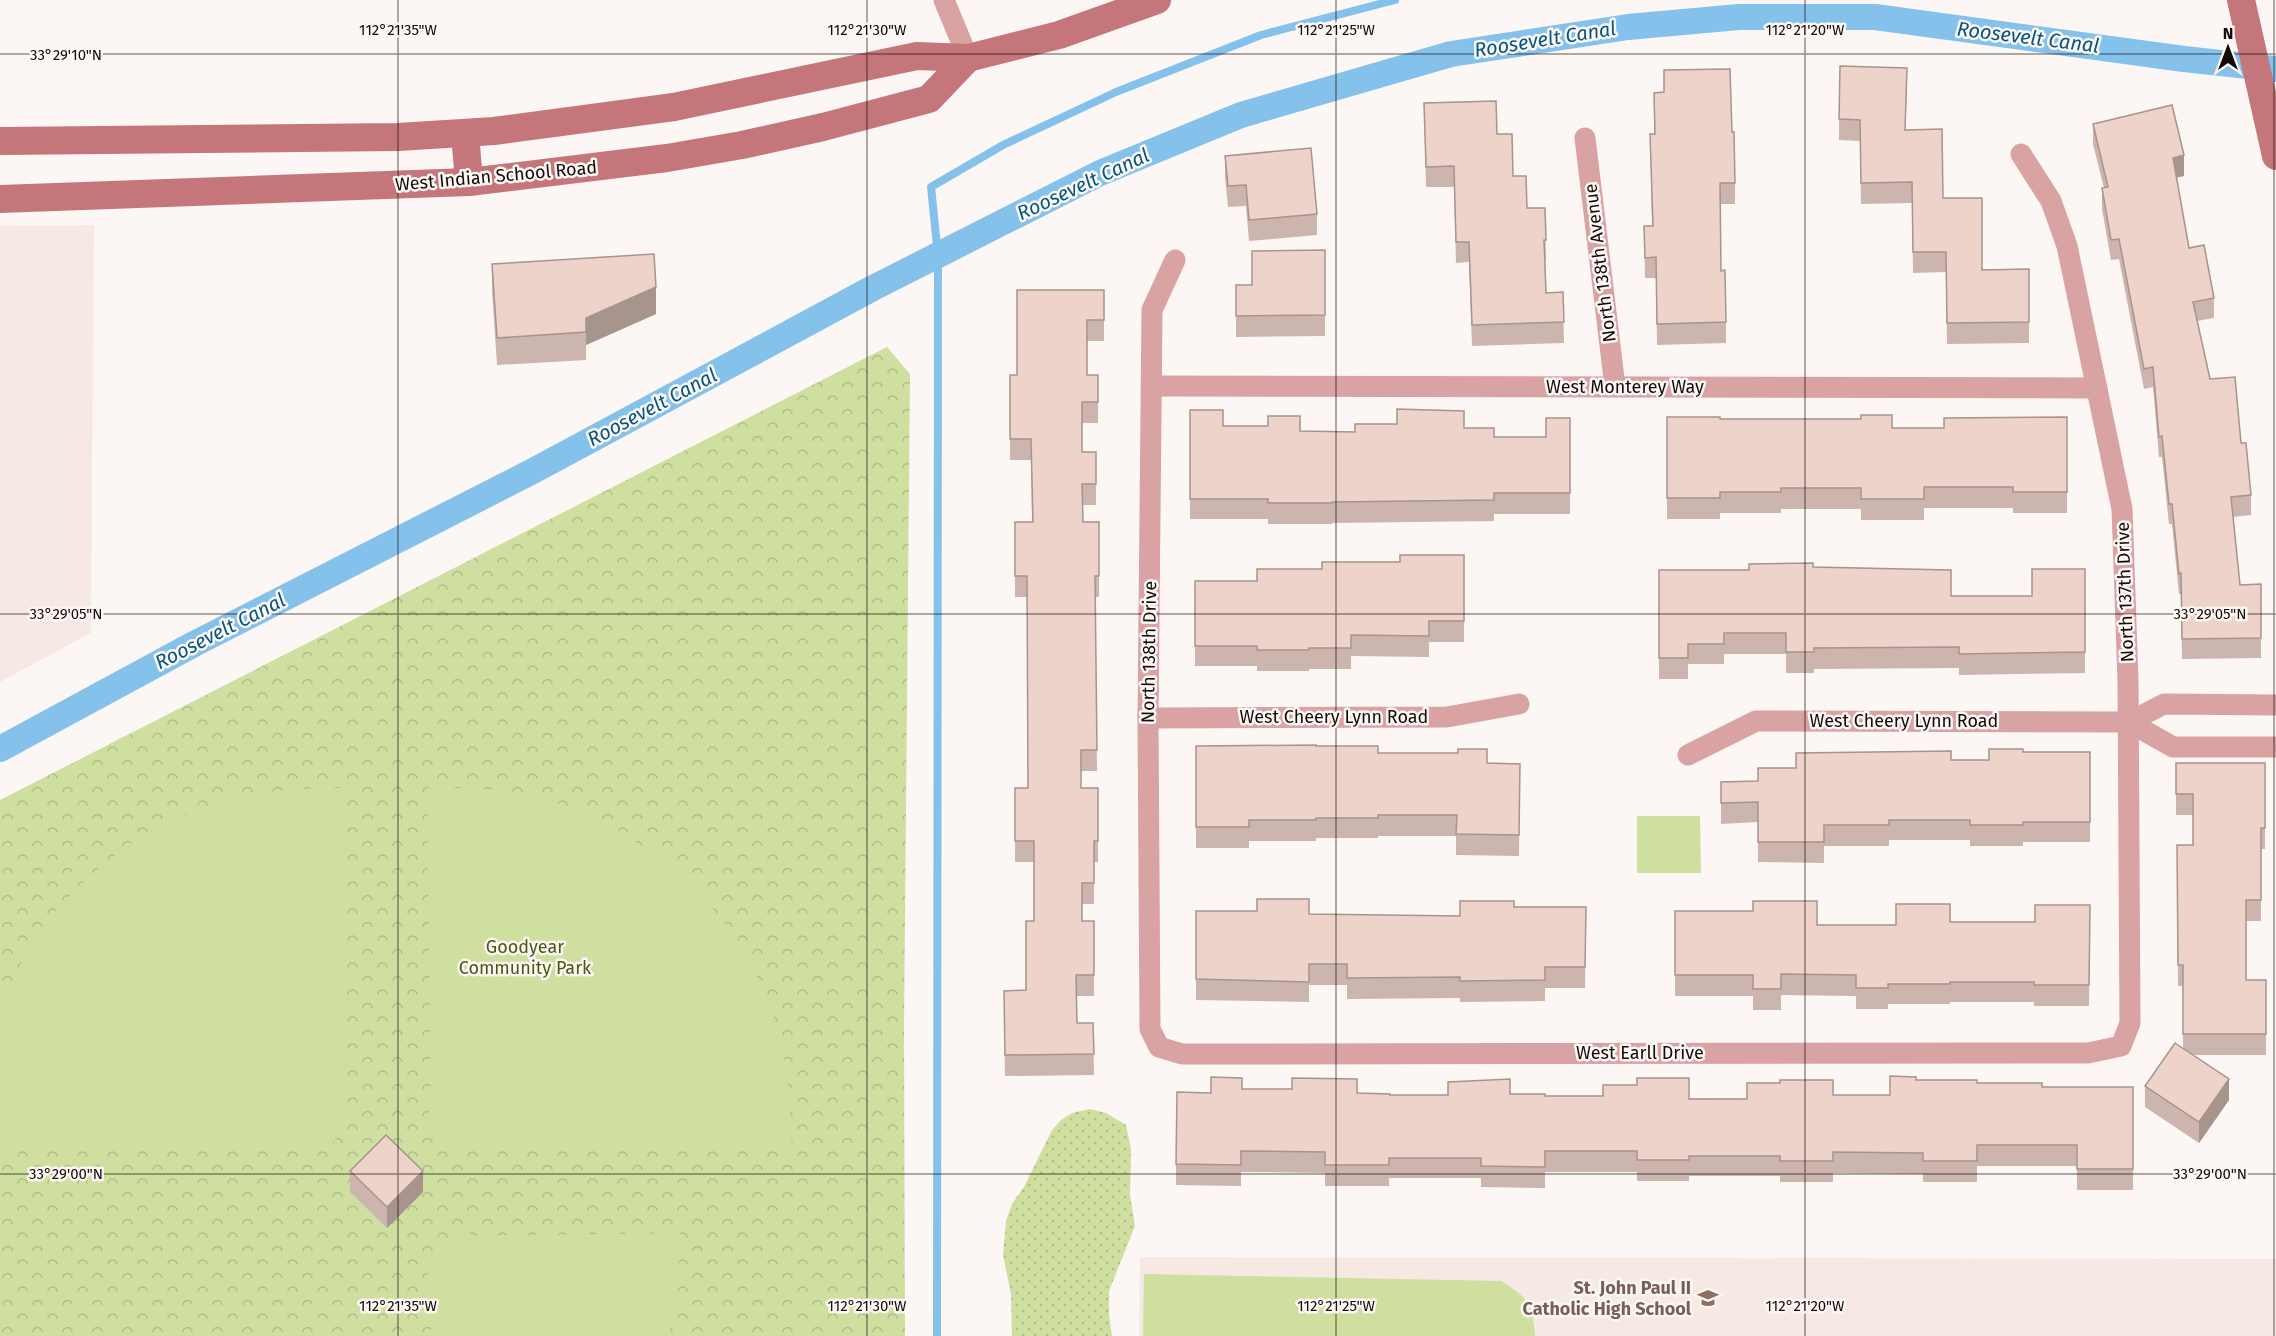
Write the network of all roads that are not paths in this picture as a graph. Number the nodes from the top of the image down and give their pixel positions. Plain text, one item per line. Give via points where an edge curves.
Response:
1 (944, 0) edge
2 (1157, 0) edge
3 (2241, 0) edge
4 (968, 58) junction
5 (465, 133) junction
6 (1585, 138) dead end
7 (0, 141) edge
8 (2021, 154) dead end
9 (2276, 156) edge
10 (469, 182) junction
11 (0, 199) edge
12 (1175, 260) dead end
13 (1152, 386) junction
14 (1615, 387) junction
15 (2097, 388) junction
16 (1519, 704) dead end
17 (2276, 705) edge
18 (1148, 718) junction
19 (2129, 722) junction
20 (2276, 747) edge
21 (1688, 755) dead end
22 (2121, 1046) joint
23 (1159, 1047) joint

1 - 4 street
2 - 4 main road via 1059,35
3 - 9 main road
4 - 5 main road via 916,56 674,107
4 - 10 main road, West Indian School Road via 929,99 823,127 667,158
5 - 7 main road via 398,138
5 - 10 main road
6 - 14 street, North 138th Avenue
8 - 15 street, North 137th Drive via 2051,201 2067,246
10 - 11 main road, West Indian School Road
12 - 13 street, North 138th Drive via 1152,309
13 - 14 street, West Monterey Way
13 - 18 street, North 138th Drive
14 - 15 street, West Monterey Way
15 - 19 street, North 137th Drive via 2122,508
16 - 18 street, West Cheery Lynn Road via 1447,717
17 - 19 street, West Cheery Lynn Road via 2164,704
18 - 23 street, North 138th Drive via 1150,1029
19 - 20 street, West Cheery Lynn Road via 2173,747
19 - 21 street, West Cheery Lynn Road via 1756,721
19 - 22 street, North 137th Drive via 2130,1023
22 - 23 street, West Earll Drive via 2088,1053 1182,1054

